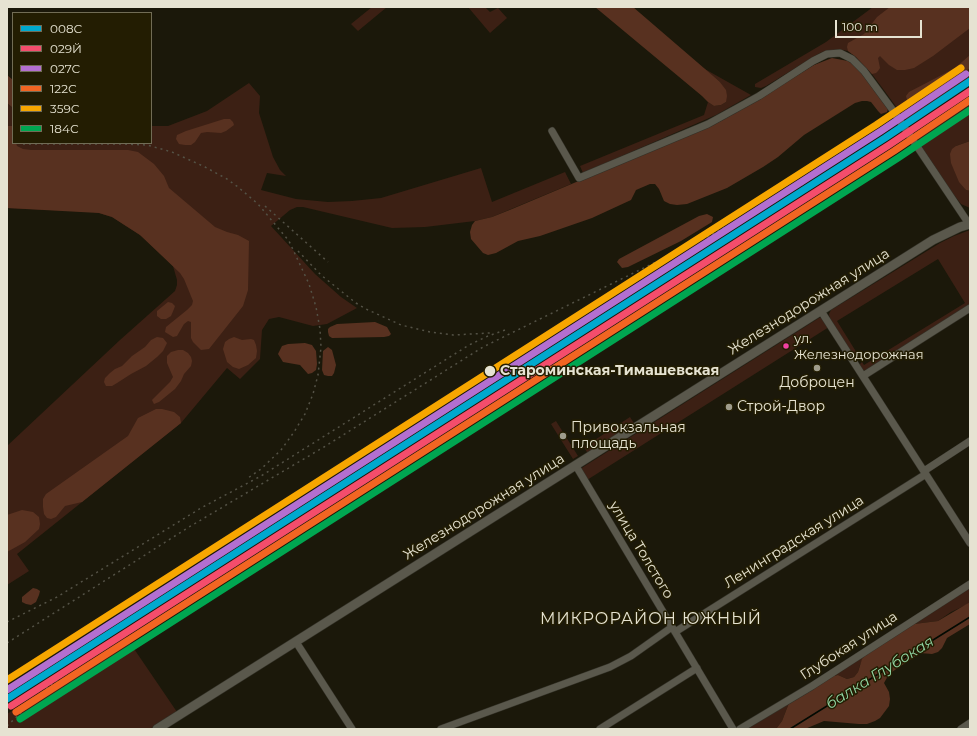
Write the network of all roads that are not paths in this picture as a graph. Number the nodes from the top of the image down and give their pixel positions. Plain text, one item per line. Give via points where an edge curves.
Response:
1 (552, 131) dead end
2 (970, 224) edge
3 (970, 308) edge
4 (821, 311) junction
5 (863, 376) junction
6 (970, 441) edge
7 (576, 466) junction
8 (925, 472) junction
9 (970, 543) edge
10 (970, 584) edge
11 (674, 629) junction
12 (296, 642) junction
13 (697, 668) junction
14 (970, 723) edge
15 (158, 729) edge
16 (352, 729) edge
17 (441, 729) edge
18 (600, 729) edge
19 (733, 729) edge
20 (740, 729) edge
21 (961, 729) edge

1 - 2 street via 579,178 708,124 827,54 844,54 858,64 892,109
2 - 4 main road, Железнодорожная улица via 933,240
3 - 5 street
4 - 5 street
4 - 7 main road, Железнодорожная улица
5 - 8 street
6 - 8 street, Ленинградская улица
7 - 11 street, улица Толстого
7 - 12 main road, Железнодорожная улица
8 - 9 street
8 - 11 street, Ленинградская улица
10 - 20 street, Глубокая улица via 812,686
11 - 13 street, улица Толстого
11 - 17 street, Ленинградская улица via 610,667
12 - 15 main road, Железнодорожная улица
12 - 16 street
13 - 18 street
13 - 19 street, улица Толстого
14 - 21 street

